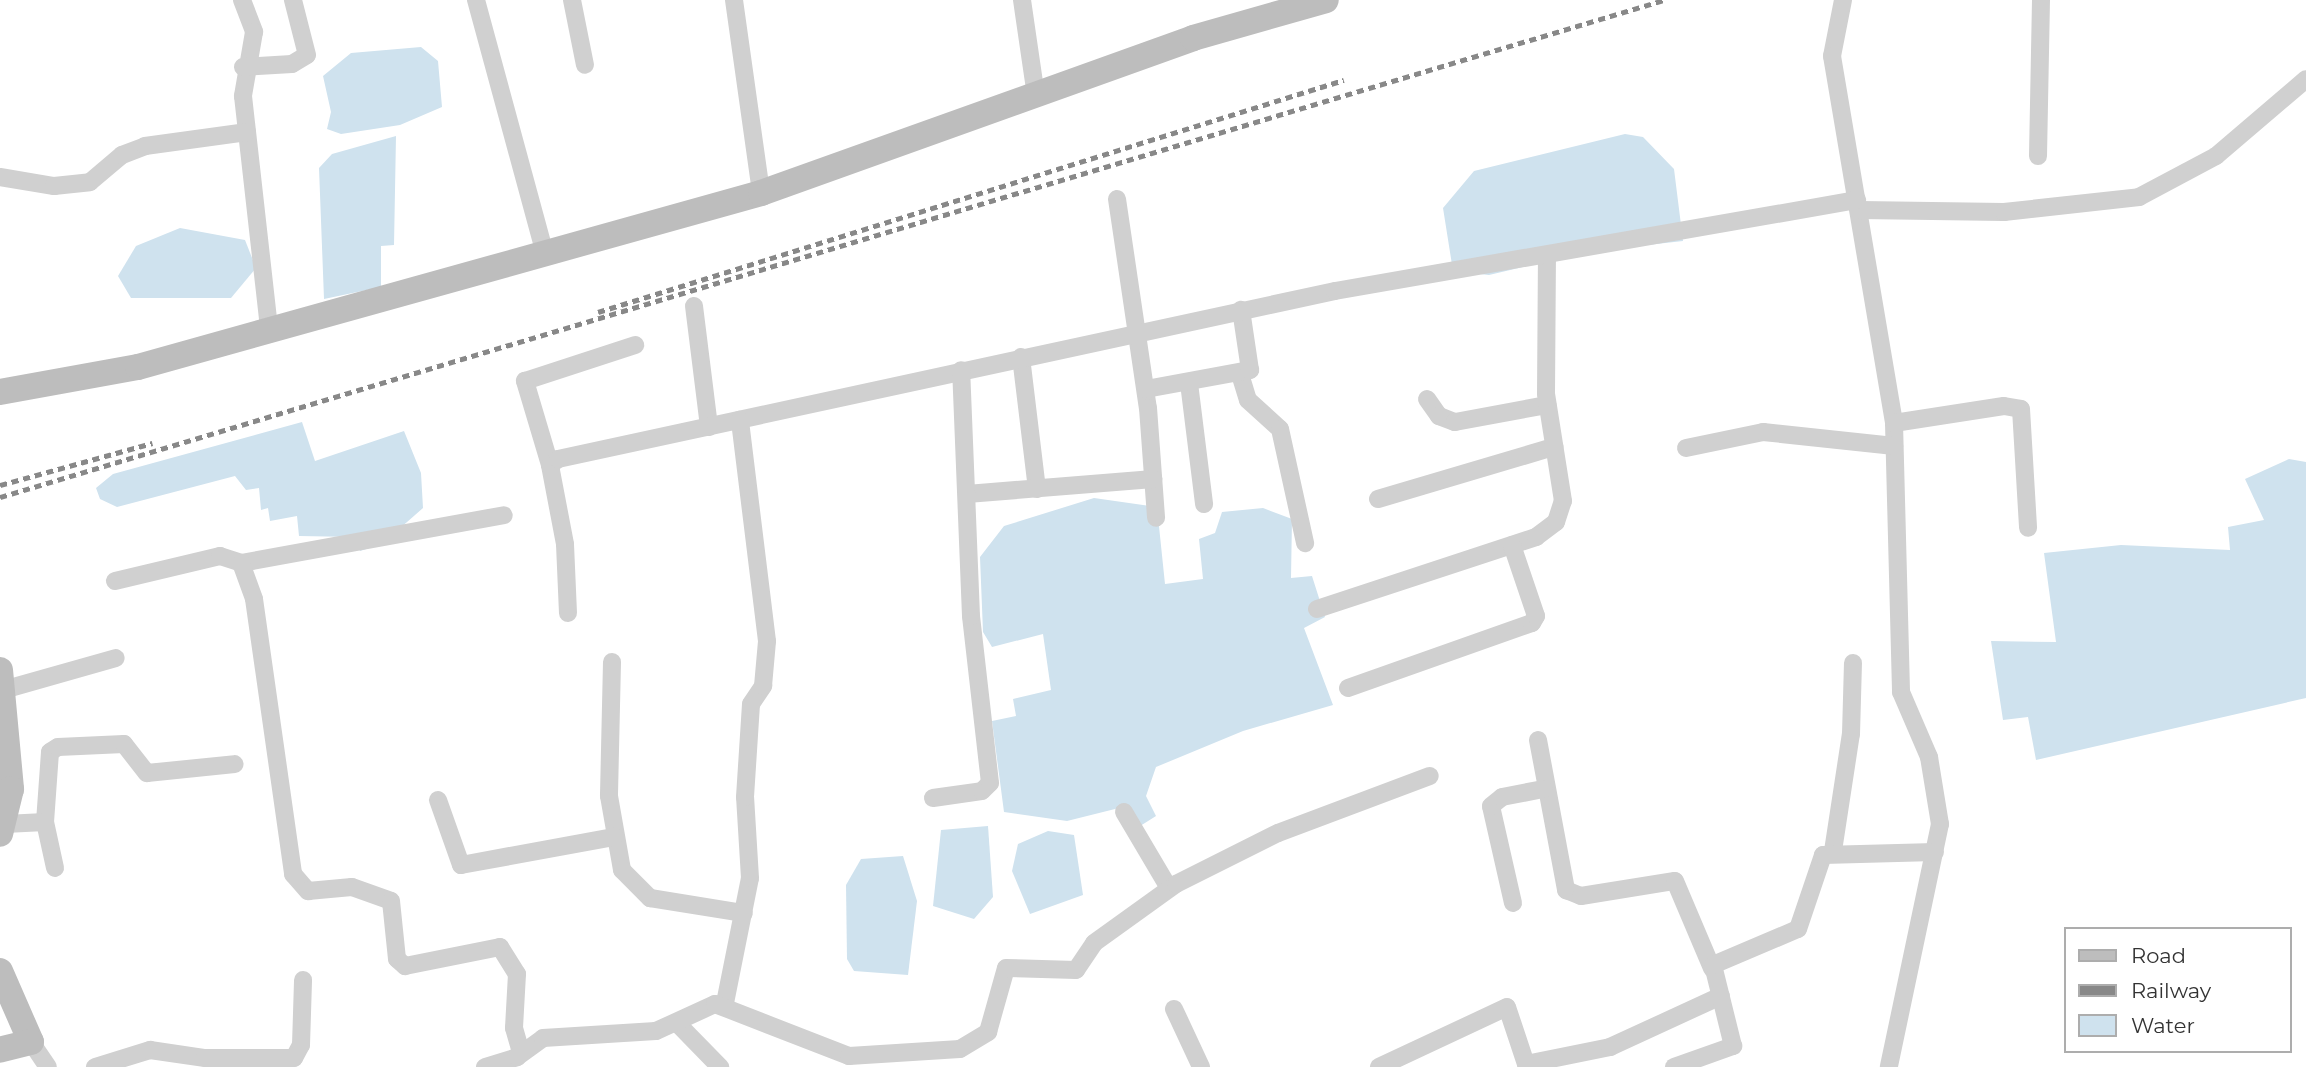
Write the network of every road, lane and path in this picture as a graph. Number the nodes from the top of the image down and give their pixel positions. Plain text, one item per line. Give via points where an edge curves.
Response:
1 (242, 0) edge
2 (293, 0) edge
3 (476, 0) edge
4 (572, 0) edge
5 (734, 0) edge
6 (1022, 0) edge
7 (1326, 0) edge
8 (1843, 0) edge
9 (2040, 0) edge
10 (584, 65) dead end
11 (243, 67) junction
12 (2306, 79) edge
13 (1037, 96) junction
14 (247, 132) junction
15 (2038, 156) dead end
16 (0, 177) edge
17 (761, 193) junction
18 (1117, 199) dead end
19 (1858, 205) junction
20 (544, 251) junction
21 (1547, 255) junction
22 (694, 306) dead end
23 (1241, 310) junction
24 (269, 327) junction
25 (1139, 333) junction
26 (635, 345) dead end
27 (1021, 357) junction
28 (961, 370) junction
29 (1240, 374) junction
30 (1189, 383) junction
31 (1146, 389) junction
32 (0, 392) edge
33 (1427, 399) dead end
34 (1547, 405) junction
35 (740, 420) junction
36 (1894, 423) junction
37 (709, 427) junction
38 (1894, 446) junction
39 (1554, 447) junction
40 (1686, 449) dead end
41 (550, 465) junction
42 (1153, 479) junction
43 (1037, 489) junction
44 (967, 494) junction
45 (1378, 499) dead end
46 (1204, 504) dead end
47 (504, 515) dead end
48 (1156, 518) dead end
49 (2028, 527) dead end
50 (1304, 543) dead end
51 (1512, 545) junction
52 (242, 563) junction
53 (114, 581) dead end
54 (1317, 609) dead end
55 (568, 613) dead end
56 (116, 658) dead end
57 (612, 662) dead end
58 (1853, 663) dead end
59 (1, 680) edge
60 (1348, 688) dead end
61 (1538, 740) dead end
62 (235, 764) dead end
63 (1430, 776) dead end
64 (1543, 789) junction
65 (933, 798) dead end
66 (439, 800) dead end
67 (1124, 812) dead end
68 (45, 822) junction
69 (3, 829) edge
70 (614, 837) junction
71 (1833, 851) junction
72 (1936, 852) junction
73 (55, 868) dead end
74 (1169, 888) junction
75 (1513, 903) dead end
76 (744, 913) junction
77 (1712, 968) junction
78 (0, 971) edge
79 (303, 980) dead end
80 (1721, 996) junction
81 (725, 1003) junction
82 (1174, 1009) dead end
83 (677, 1023) junction
84 (31, 1041) junction
85 (0, 1051) edge
86 (521, 1053) junction
87 (851, 1062) edge
88 (288, 1063) edge
89 (1527, 1066) edge
90 (48, 1067) edge
91 (95, 1067) edge
92 (490, 1067) edge
93 (720, 1067) edge
94 (1201, 1067) edge
95 (1379, 1067) edge
96 (1674, 1067) edge
97 (1889, 1067) edge

1 - 11 street via 254,32
2 - 11 street via 307,55 292,64
3 - 20 street
4 - 10 street
5 - 17 street
6 - 13 street
7 - 13 street via 1242,22
8 - 19 street via 1832,56
9 - 15 street
11 - 14 street
12 - 19 street via 2217,156 2139,197 2004,212
13 - 17 street
14 - 16 street via 145,146 122,155 90,182 54,186
14 - 24 street
17 - 20 street
18 - 25 street
19 - 21 street
19 - 36 street
20 - 24 street
21 - 23 street
21 - 34 street
22 - 37 street
23 - 25 street
23 - 29 street via 1253,363
24 - 32 street via 138,367
25 - 27 street
25 - 31 street
26 - 41 street via 525,381
27 - 28 street
27 - 43 street
28 - 35 street
28 - 44 street
29 - 30 street
29 - 50 street via 1248,400 1280,429
30 - 31 street
30 - 46 street
31 - 42 street
33 - 34 street via 1438,416 1455,422
34 - 39 street
35 - 37 street
35 - 76 street via 767,642 763,686 751,704
36 - 38 street
36 - 49 street via 2004,406 2021,409
37 - 41 street
38 - 40 street via 1763,432
38 - 72 street via 1901,692 1933,771 1940,824
39 - 45 street
39 - 51 street via 1561,512 1548,530
41 - 55 street via 565,544
42 - 43 street
42 - 48 street
43 - 44 street
44 - 65 street via 971,616 990,783 982,791
47 - 52 street
51 - 54 street
51 - 60 street via 1534,609 1532,624
52 - 53 street via 220,556
52 - 86 street via 254,599 293,874 308,891 352,887 391,901 397,959 405,966 500,947 517,974 514,1028
56 - 59 street
57 - 70 street
58 - 71 street via 1851,734
59 - 69 street via 11,789
61 - 64 street
62 - 68 street via 155,774 143,770 124,744 58,747 50,752
63 - 74 street via 1278,833
64 - 75 street via 1502,797 1491,806
64 - 77 street via 1566,891 1581,896 1675,881
66 - 70 street via 461,865
67 - 74 street
68 - 69 street
68 - 73 street
70 - 76 street via 622,870 638,894
71 - 72 street
71 - 77 street via 1823,855 1798,929
72 - 97 street
74 - 87 street via 1094,943 1076,970 1006,968 988,1032 974,1043 944,1052
76 - 81 street
77 - 80 street
78 - 84 street
79 - 88 street via 300,1053
80 - 89 street via 1610,1047
80 - 96 street via 1733,1046
81 - 83 street
81 - 87 street
82 - 94 street
83 - 86 street via 648,1032 543,1038
83 - 93 street
84 - 85 street
84 - 90 street
86 - 92 street
88 - 91 street via 149,1050
89 - 95 street via 1507,1007

